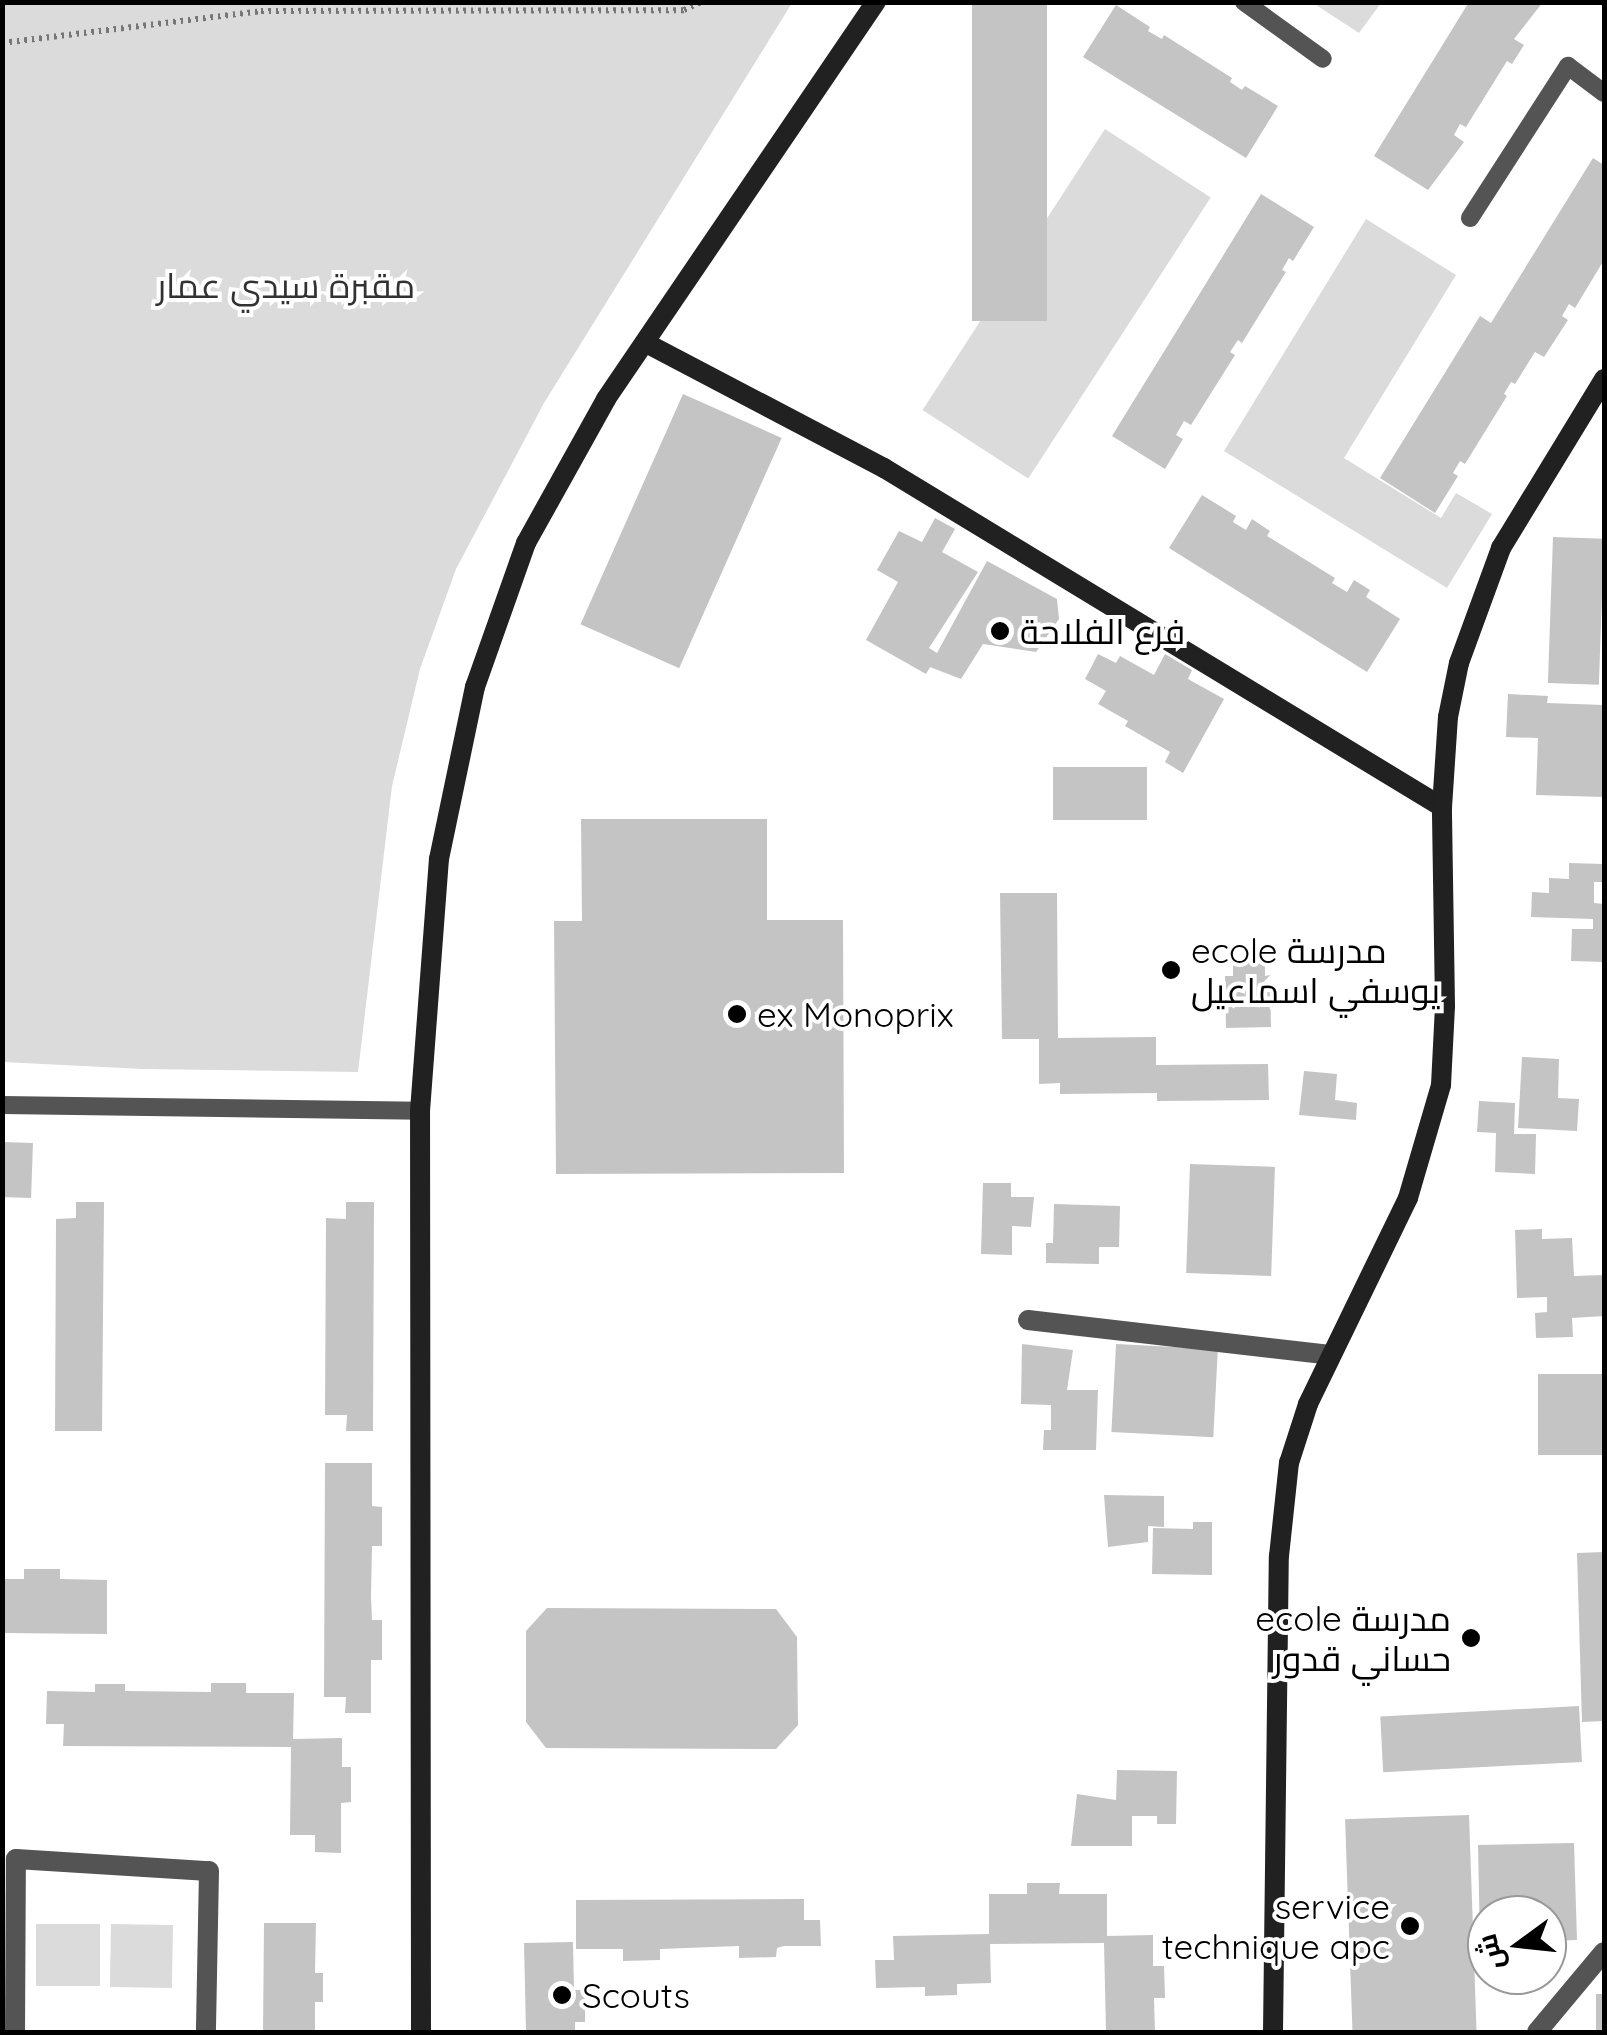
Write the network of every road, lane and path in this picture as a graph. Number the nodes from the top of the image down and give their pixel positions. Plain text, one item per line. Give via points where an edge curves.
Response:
1 (702, 2) edge
2 (876, 2) edge
3 (1244, 2) edge
4 (2, 43) edge
5 (1324, 59) dead end
6 (1604, 93) edge
7 (1470, 218) dead end
8 (646, 342) junction
9 (1604, 379) edge
10 (1442, 807) junction
11 (2, 1106) edge
12 (420, 1110) junction
13 (1028, 1320) dead end
14 (1330, 1355) junction
15 (1604, 1952) edge
16 (1536, 2031) edge
17 (15, 2032) edge
18 (206, 2032) edge
19 (421, 2032) edge
20 (1273, 2032) edge

1 - 4 path via 684,10 261,11
2 - 8 street
3 - 5 lane
6 - 7 lane via 1568,66
8 - 10 street via 884,468
8 - 12 street via 606,399 526,543 475,687 438,858
9 - 10 street via 1501,548 1475,612 1448,717
10 - 14 street via 1441,1085 1408,1198
11 - 12 lane
12 - 19 street
13 - 14 street
14 - 20 street via 1289,1463 1279,1556
15 - 16 street
17 - 18 street via 16,1859 209,1871

